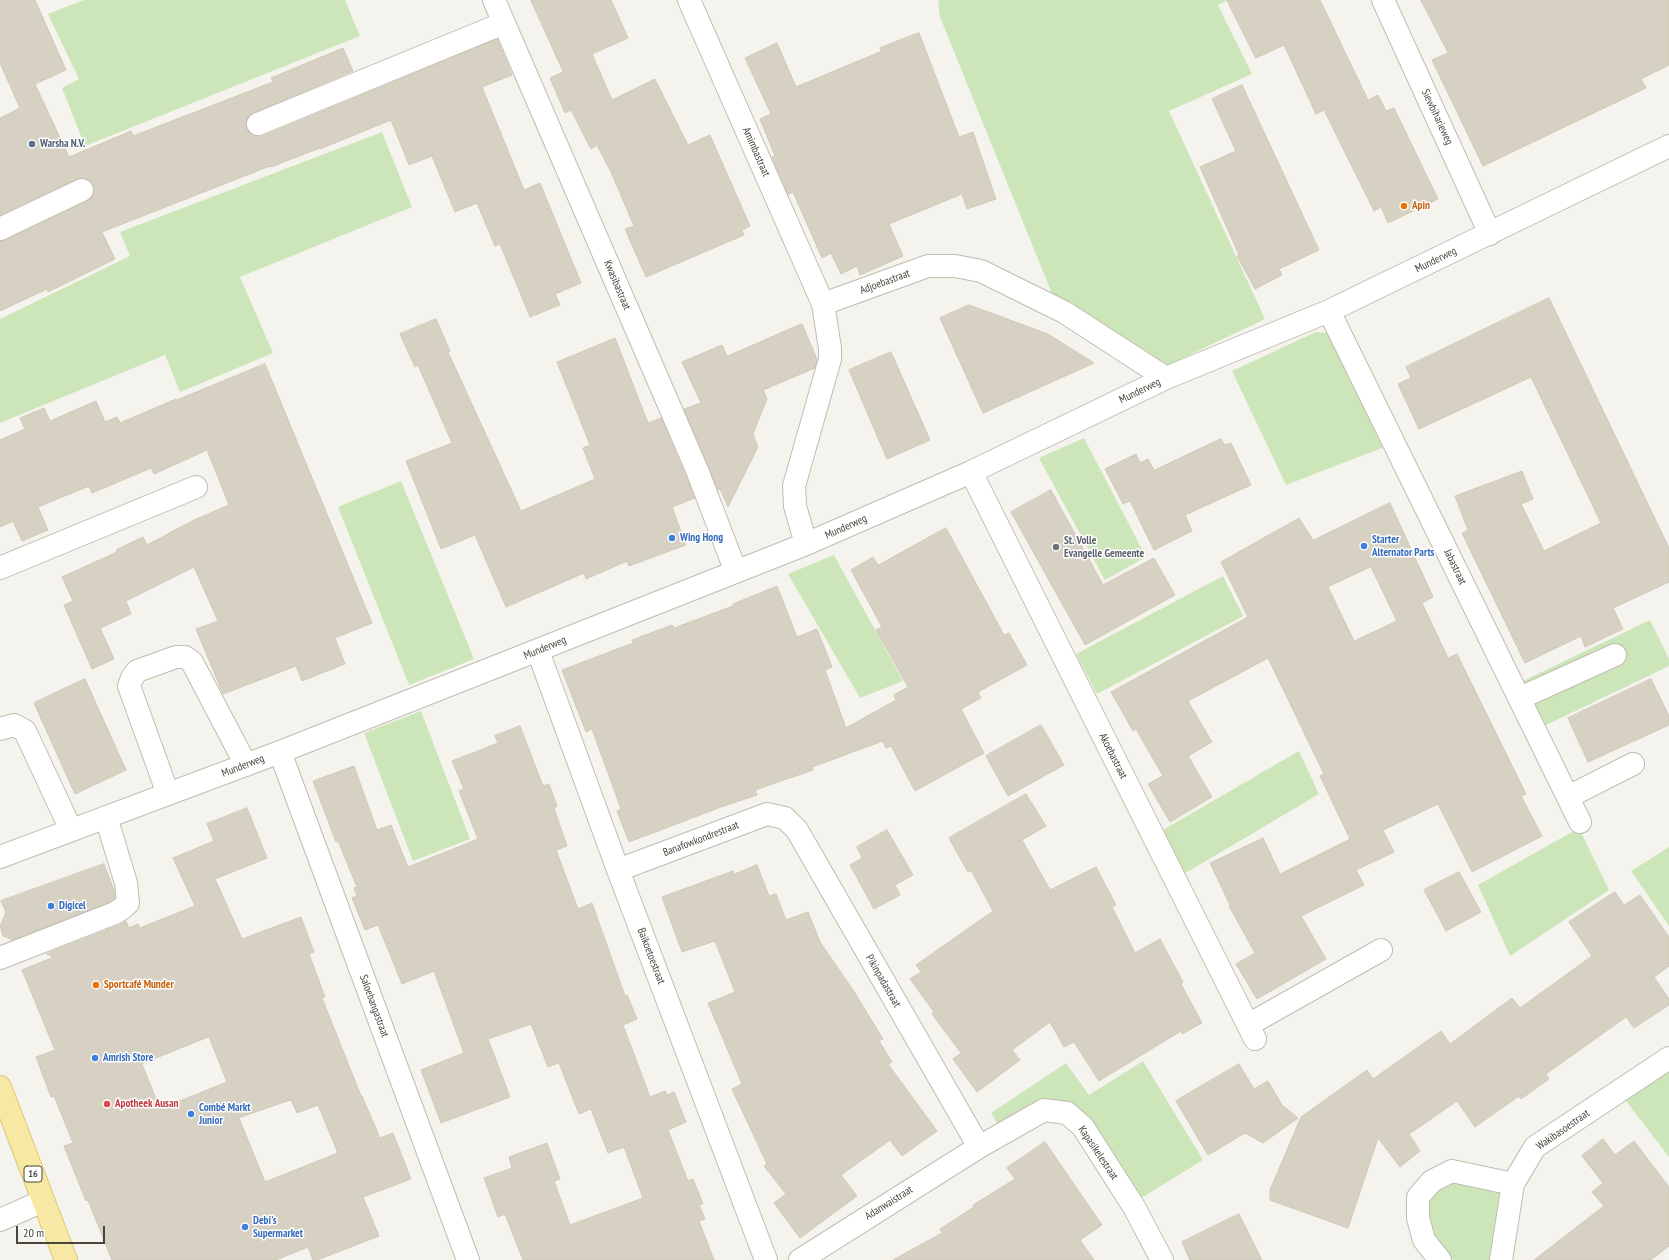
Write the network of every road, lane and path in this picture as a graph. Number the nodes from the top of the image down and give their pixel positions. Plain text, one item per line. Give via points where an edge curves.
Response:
1 (494, 0) edge
2 (689, 0) edge
3 (1383, 0) edge
4 (504, 23) junction
5 (258, 124) dead end
6 (1669, 146) edge
7 (82, 190) dead end
8 (0, 229) edge
9 (1490, 234) junction
10 (823, 304) junction
11 (1329, 311) junction
12 (1166, 378) junction
13 (972, 472) junction
14 (196, 487) dead end
15 (806, 544) junction
16 (0, 568) edge
17 (736, 572) junction
18 (538, 651) junction
19 (1615, 655) dead end
20 (1520, 698) junction
21 (0, 728) edge
22 (280, 752) junction
23 (1633, 764) dead end
24 (246, 765) junction
25 (168, 794) junction
26 (1568, 797) junction
27 (106, 817) junction
28 (785, 818) joint
29 (1580, 822) dead end
30 (71, 830) junction
31 (2, 852) edge
32 (618, 870) junction
33 (1381, 950) dead end
34 (0, 958) edge
35 (1669, 1058) edge
36 (0, 1087) edge
37 (979, 1147) junction
38 (1513, 1184) junction
39 (43, 1201) junction
40 (0, 1220) edge
41 (66, 1260) edge
42 (468, 1260) edge
43 (766, 1260) edge
44 (800, 1260) edge
45 (1162, 1260) edge
46 (1440, 1260) edge
47 (1501, 1260) edge

1 - 4 street, Kwasibastraat
2 - 10 street, Amimbastraat
3 - 9 street, Siewbiharieweg
4 - 5 street
4 - 17 street, Kwasibastraat via 697,470
6 - 9 street, Munderweg
7 - 8 street
9 - 11 street, Munderweg
10 - 12 street, Adjoebastraat via 928,266 955,266 981,271 1064,312
10 - 15 street via 830,359 794,486 795,506
11 - 12 street, Munderweg
11 - 20 street, Jabastraat
12 - 13 street, Munderweg
13 - 15 street, Munderweg
13 - 33 street, Akoebastraat via 1251,1032
14 - 16 street
15 - 17 street, Munderweg
17 - 18 street, Munderweg
18 - 22 street, Munderweg
18 - 32 street, Baikoetoestraat
19 - 20 street
20 - 26 street, Jabastraat
21 - 30 street via 14,725 25,730
22 - 24 street, Munderweg
22 - 42 street, Saloebangastraat
23 - 26 street
24 - 25 street, Munderweg
24 - 25 street via 192,662 185,657 176,656 137,671 129,686
25 - 27 street, Munderweg
26 - 29 street, Jabastraat
27 - 30 street, Munderweg
27 - 34 street via 126,883 128,903 115,912
28 - 32 street, Banafowkondrestraat via 767,814
28 - 37 street, Pikinpadastraat via 797,830
30 - 31 street, Munderweg
32 - 43 street, Baikoetoestraat
35 - 38 street, Wakibasoestraat via 1535,1147
36 - 39 main road, 16
37 - 44 street, Adanwaistraat
37 - 45 street, Kapasikelestraat via 1044,1110 1067,1113 1087,1134 1134,1207
38 - 46 street via 1452,1171 1432,1181 1418,1197 1418,1218 1424,1240
38 - 47 street, Wakibasoestraat
39 - 40 street
39 - 41 main road, 16

